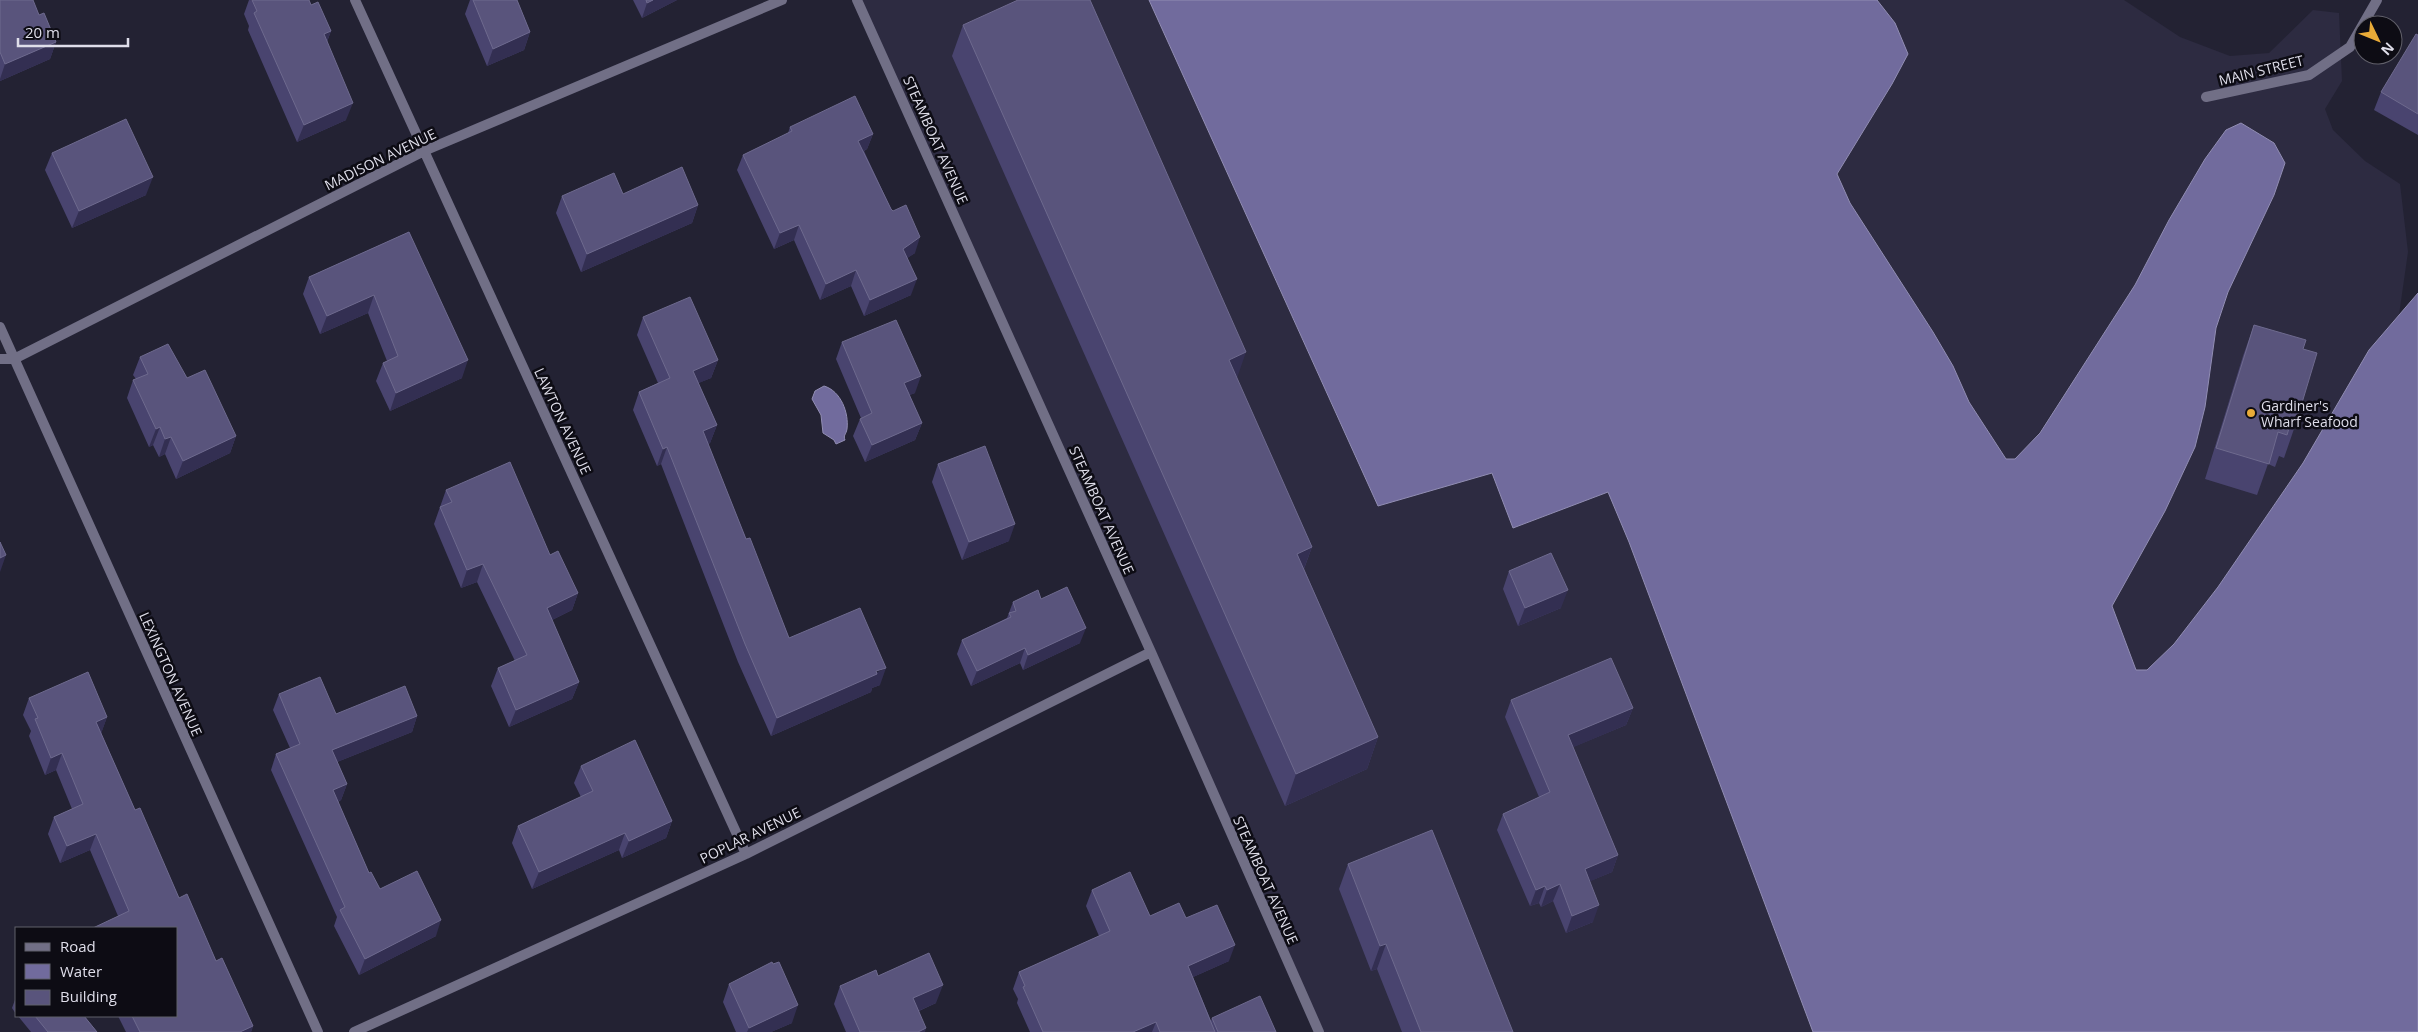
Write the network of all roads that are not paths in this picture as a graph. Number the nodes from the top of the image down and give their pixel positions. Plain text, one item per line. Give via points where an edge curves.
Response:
1 (355, 0) edge
2 (782, 0) edge
3 (857, 0) edge
4 (2377, 0) edge
5 (2206, 97) dead end
6 (424, 151) junction
7 (0, 327) edge
8 (14, 358) junction
9 (0, 359) edge
10 (1152, 652) junction
11 (746, 854) junction
12 (318, 1032) edge
13 (354, 1032) edge
14 (1319, 1032) edge

1 - 6 street, LAWTON AVENUE
2 - 6 street, MADISON AVENUE
3 - 10 street, STEAMBOAT AVENUE
4 - 5 street, MAIN STREET via 2350,47 2309,74
6 - 8 street, MADISON AVENUE
6 - 11 street, LAWTON AVENUE
7 - 8 street, LEXINGTON AVENUE
8 - 9 street, MADISON AVENUE
8 - 12 street, LEXINGTON AVENUE
10 - 11 street, POPLAR AVENUE
10 - 14 street, STEAMBOAT AVENUE
11 - 13 street, POPLAR AVENUE

